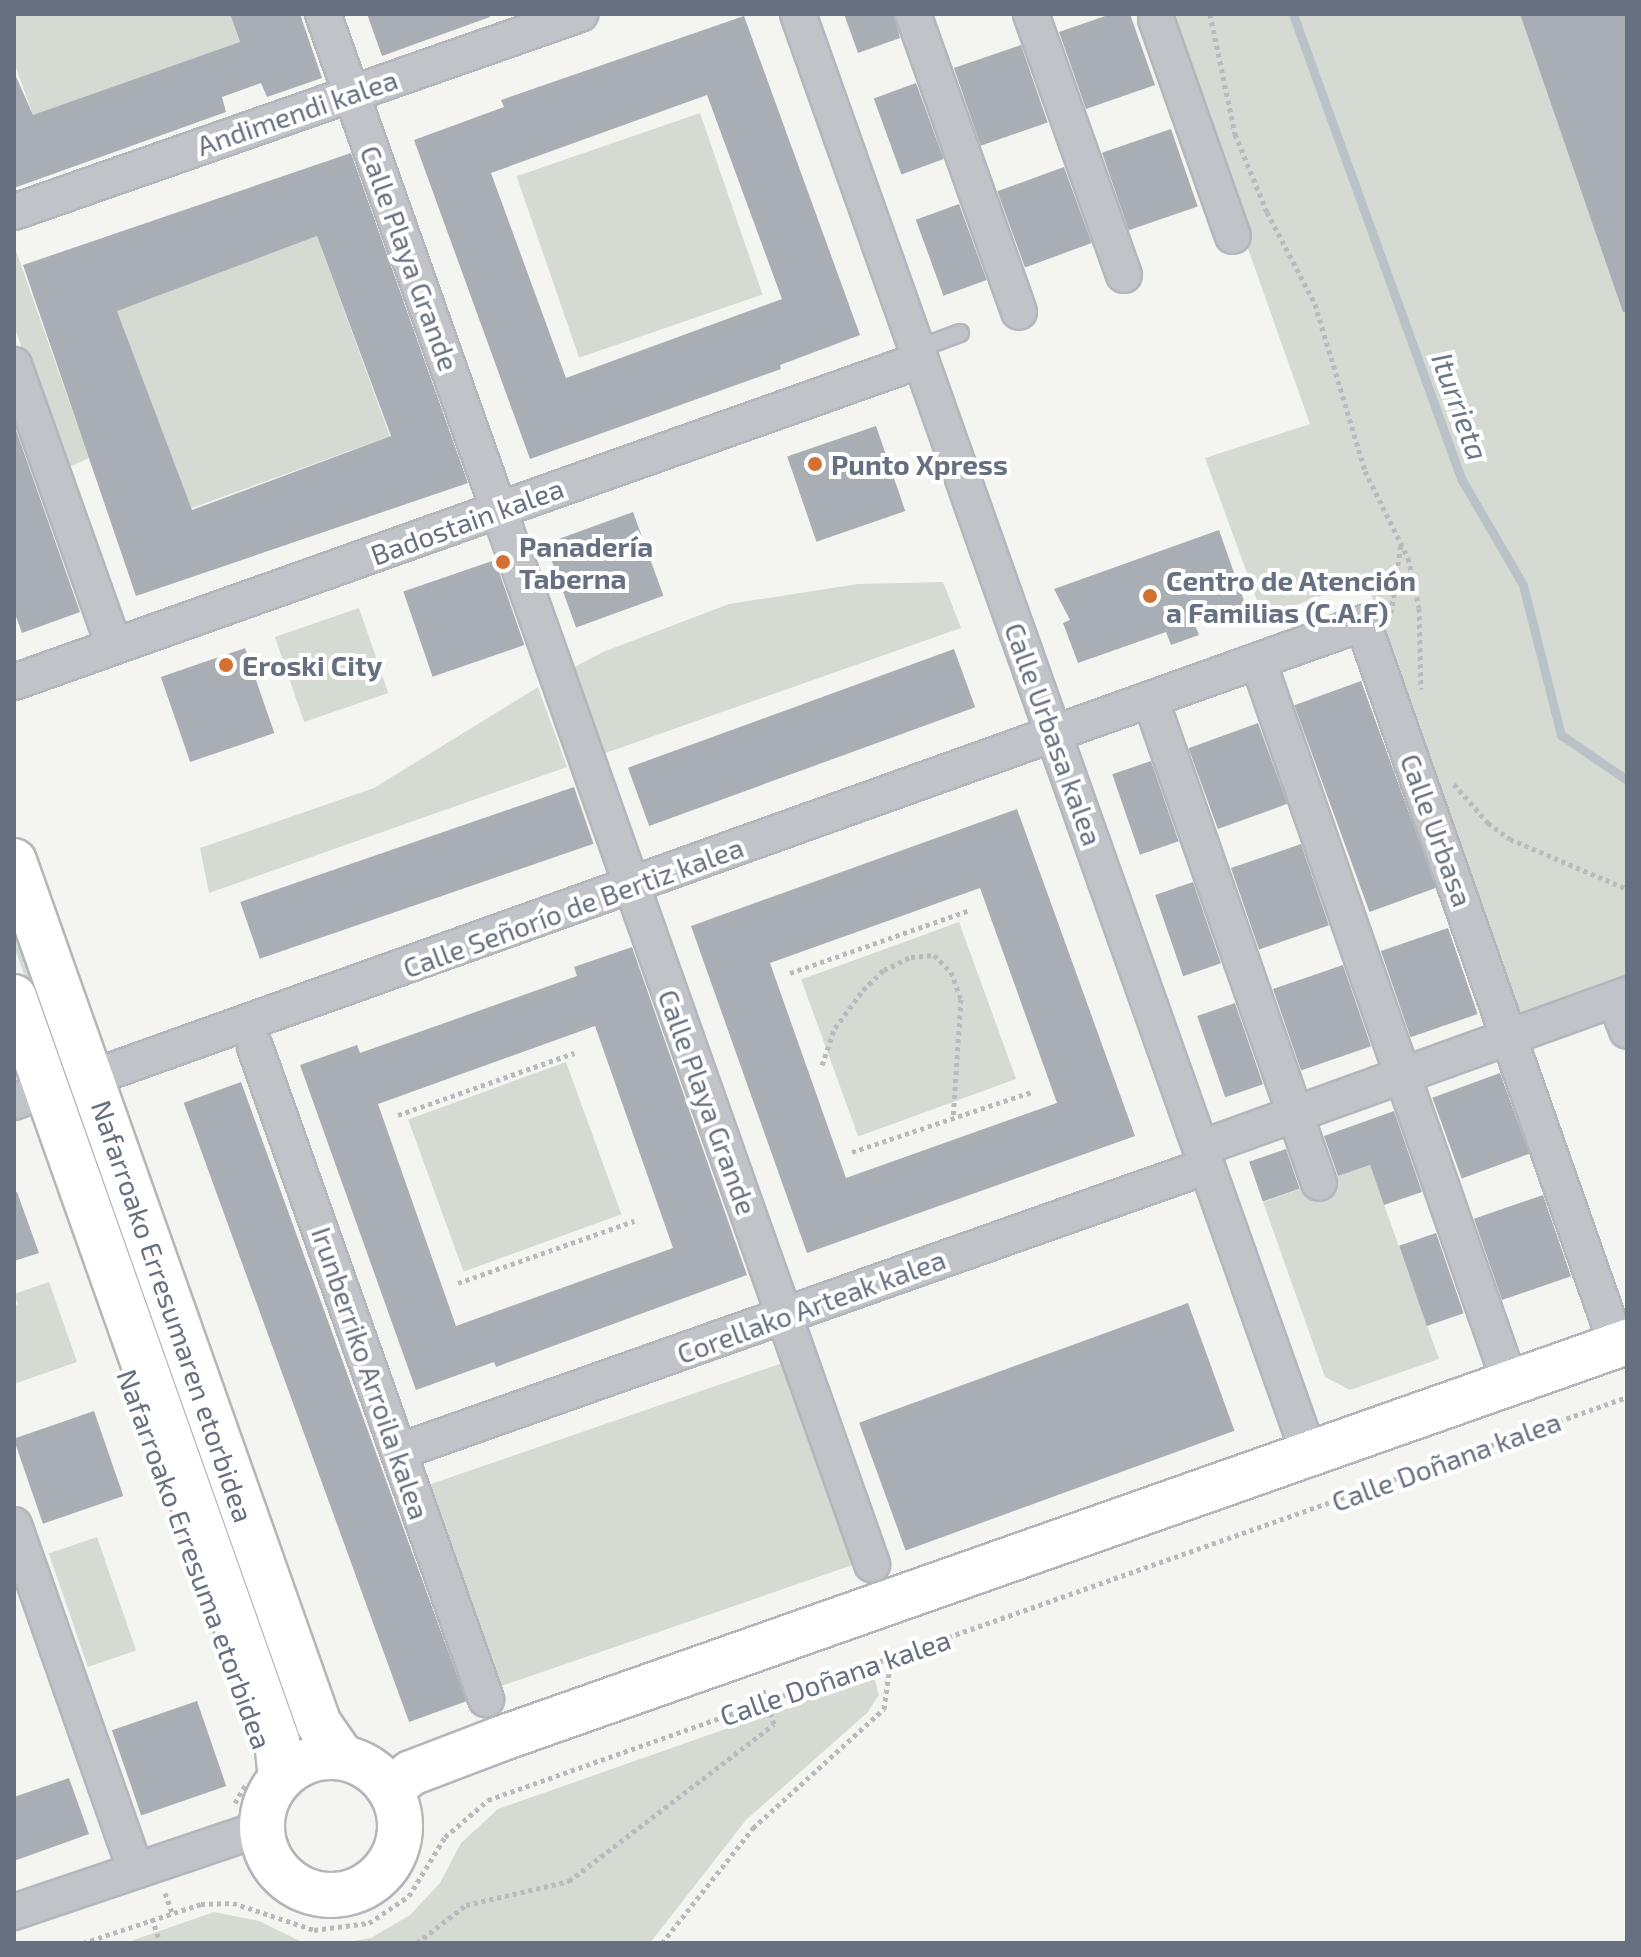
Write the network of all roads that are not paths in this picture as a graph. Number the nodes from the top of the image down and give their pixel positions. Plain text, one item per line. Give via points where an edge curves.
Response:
1 (323, 14) edge
2 (580, 14) edge
3 (798, 14) edge
4 (913, 14) edge
5 (1031, 14) edge
6 (1156, 19) dead end
7 (351, 93) junction
8 (14, 212) edge
9 (1233, 236) dead end
10 (1124, 275) dead end
11 (1019, 312) dead end
12 (960, 333) dead end
13 (919, 354) junction
14 (14, 365) edge
15 (1376, 623) joint
16 (111, 638) dead end
17 (1258, 661) junction
18 (14, 682) edge
19 (1151, 701) junction
20 (1054, 737) junction
21 (14, 861) edge
22 (14, 997) edge
23 (1621, 997) edge
24 (1627, 1031) edge
25 (1510, 1037) junction
26 (255, 1047) dead end
27 (1403, 1076) junction
28 (91, 1078) junction
29 (30, 1096) edge
30 (1295, 1114) junction
31 (1204, 1157) junction
32 (1319, 1183) dead end
33 (1622, 1344) edge
34 (1510, 1383) junction
35 (415, 1446) dead end
36 (1309, 1454) junction
37 (14, 1525) edge
38 (872, 1564) dead end
39 (486, 1699) dead end
40 (342, 1757) junction
41 (265, 1774) junction
42 (390, 1790) junction
43 (246, 1817) junction
44 (131, 1858) dead end
45 (14, 1912) edge

1 - 7 street, Calle Playa Grande
2 - 7 street, Andimendi kalea
3 - 13 street, Calle Urbasa kalea
4 - 11 street
5 - 10 street
6 - 9 street
7 - 8 street, Andimendi kalea
7 - 38 street, Calle Playa Grande
12 - 13 lane
13 - 18 street, Badostain kalea
13 - 20 street, Calle Urbasa kalea
14 - 16 street
15 - 17 street, Calle Señorío de Bertiz kalea
15 - 25 street, Calle Urbasa
17 - 19 street, Calle Señorío de Bertiz kalea
17 - 27 street
19 - 20 street, Calle Señorío de Bertiz kalea
19 - 30 street
20 - 28 street, Calle Señorío de Bertiz kalea
20 - 31 street, Calle Urbasa kalea
21 - 28 street, Nafarroako Erresumaren etorbidea
22 - 29 street, Nafarroako Erresumaren etorbidea
23 - 24 street
23 - 25 street
25 - 27 street
25 - 33 street, Calle Urbasa
26 - 39 street, Irunberriko Arroila kalea
27 - 30 street
27 - 34 street
28 - 40 street, Nafarroako Erresumaren etorbidea via 319,1724
29 - 41 street, Nafarroako Erresumaren etorbidea via 277,1741
30 - 31 street
30 - 32 street
31 - 35 street, Corellako Arteak kalea
31 - 36 street, Calle Urbasa kalea
33 - 34 street, Calle Doñana kalea
34 - 36 street, Calle Doñana kalea
36 - 42 street, Calle Doñana kalea via 500,1739 411,1773
37 - 44 street
40 - 41 street
40 - 42 street via 365,1767
41 - 43 street via 265,1806
42 - 43 street via 401,1819 396,1853 374,1880 331,1897 296,1887 272,1862
43 - 45 street

